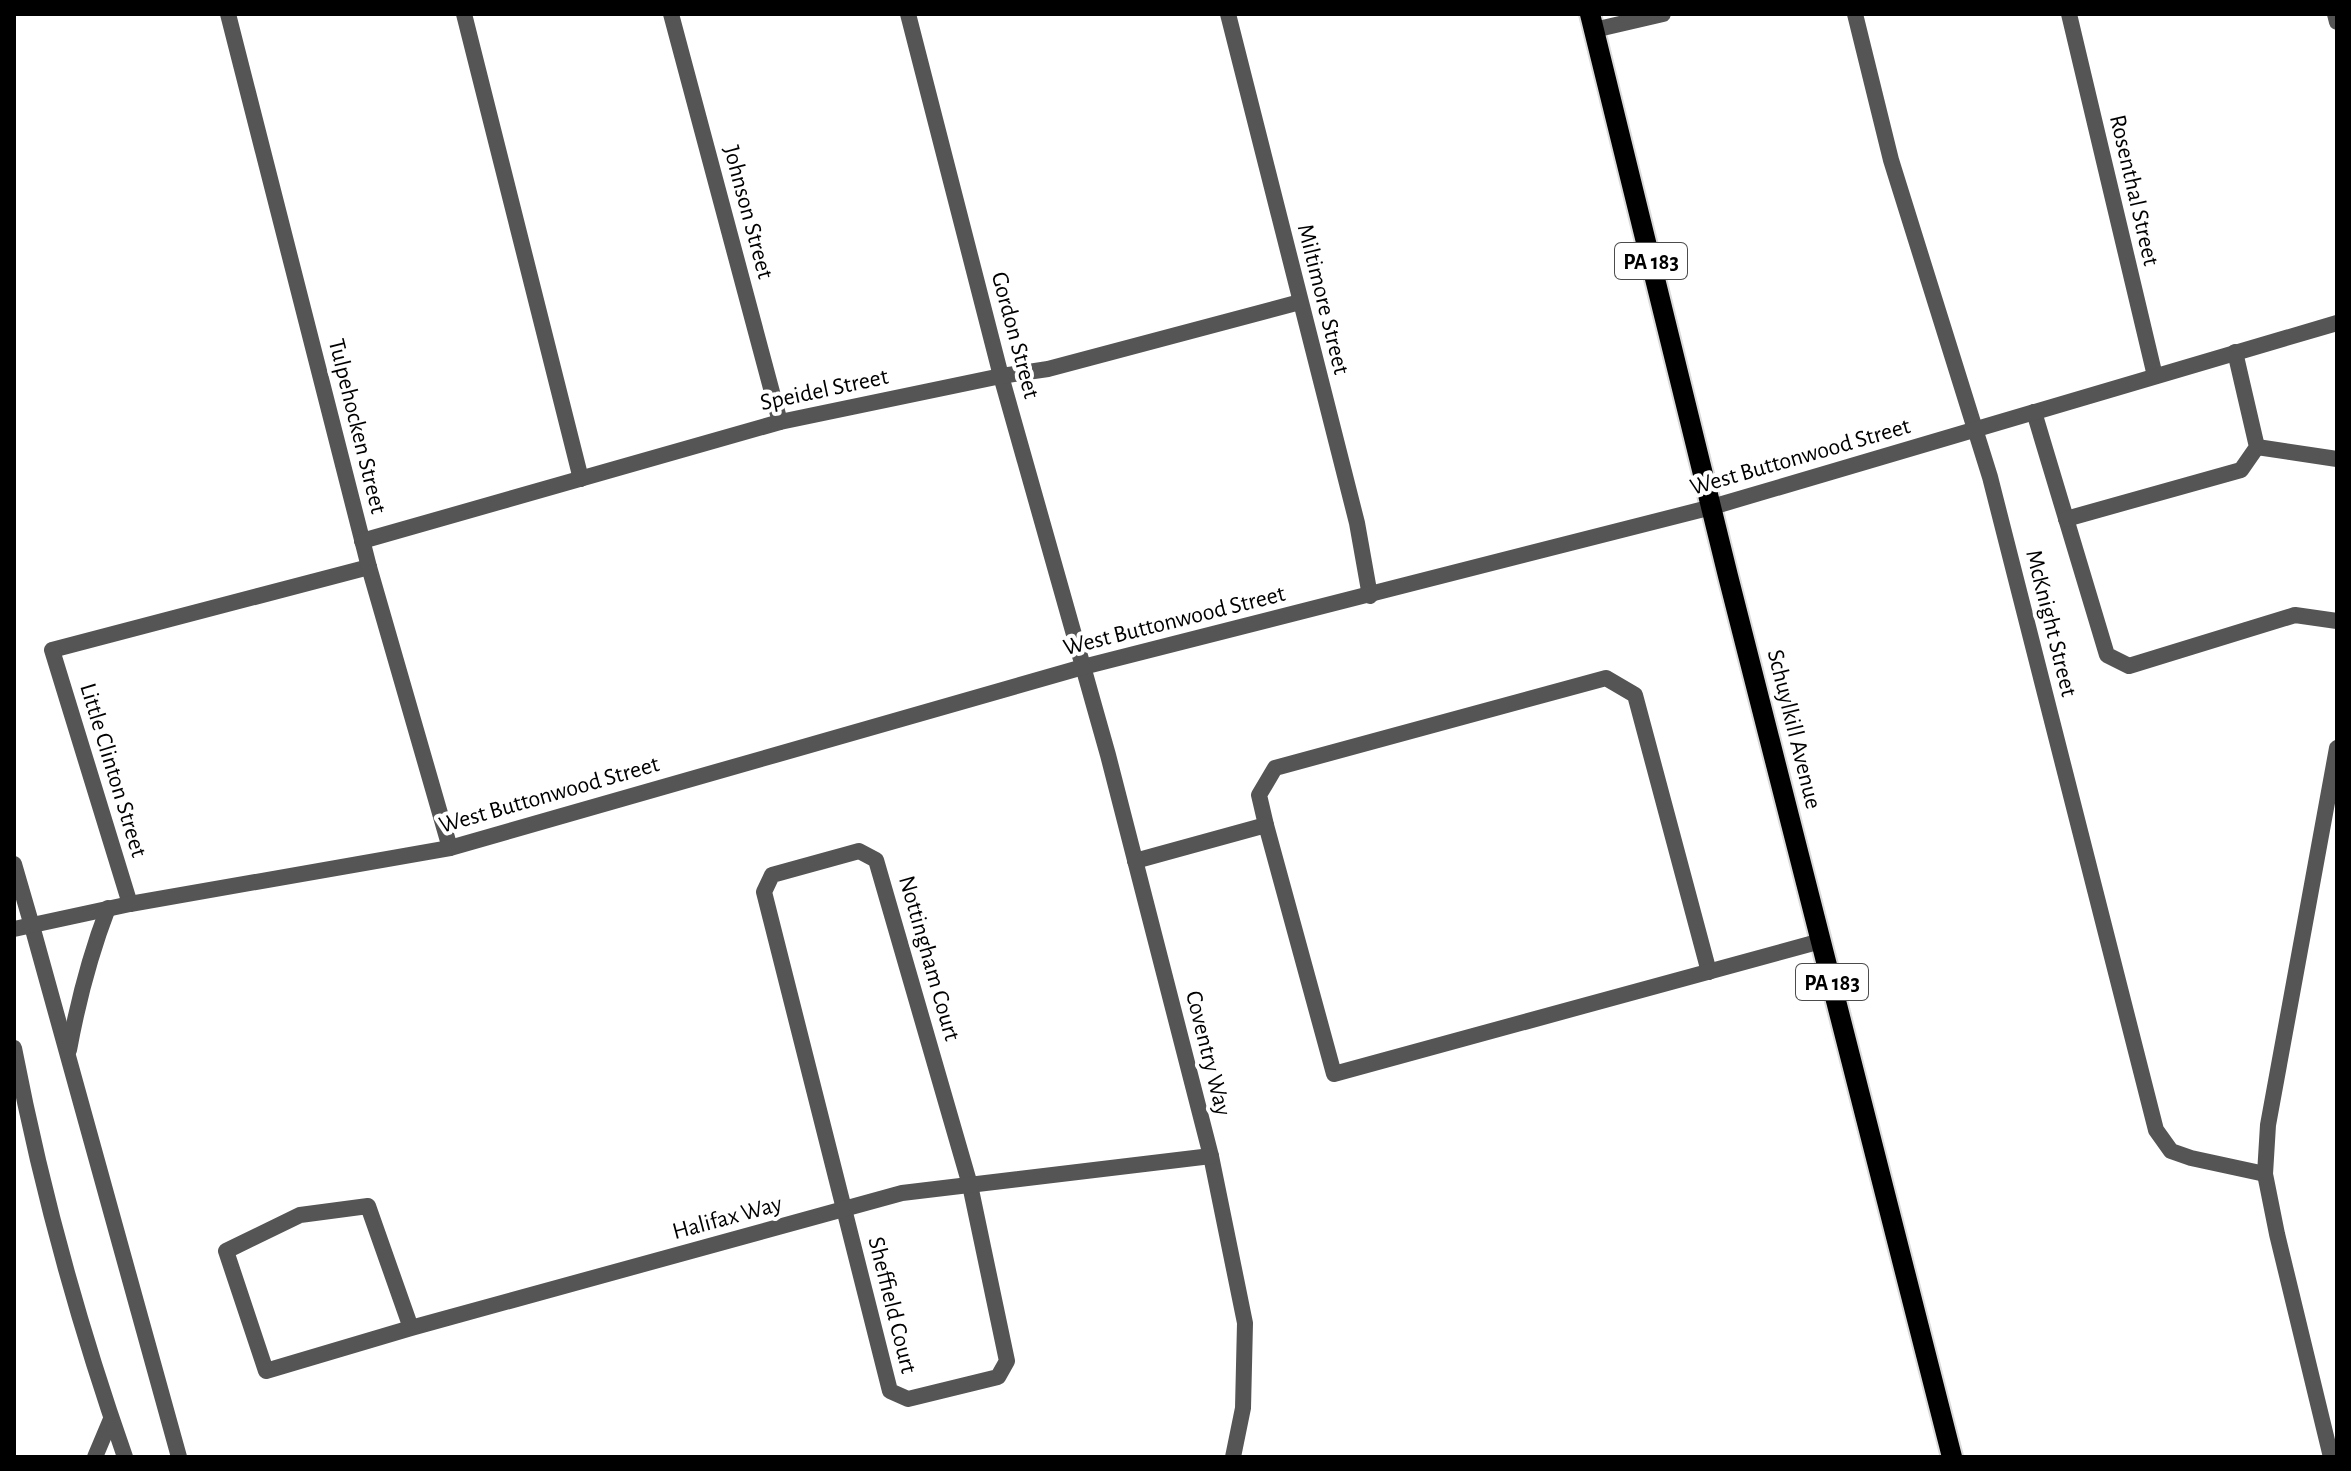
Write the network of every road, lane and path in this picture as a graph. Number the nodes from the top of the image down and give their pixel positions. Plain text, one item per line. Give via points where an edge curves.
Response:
1 (228, 14) edge
2 (464, 14) edge
3 (671, 14) edge
4 (908, 14) edge
5 (1228, 14) edge
6 (1663, 14) edge
7 (1855, 14) edge
8 (2069, 14) edge
9 (2335, 14) edge
10 (1592, 22) edge
11 (2337, 22) edge
12 (1300, 302) junction
13 (2337, 323) edge
14 (2235, 352) junction
15 (1001, 376) junction
16 (2155, 376) junction
17 (2034, 412) junction
18 (780, 422) junction
19 (1975, 430) junction
20 (2257, 447) junction
21 (2337, 459) edge
22 (581, 479) junction
23 (1712, 507) junction
24 (2066, 519) junction
25 (362, 541) junction
26 (369, 567) junction
27 (1370, 596) junction
28 (2337, 621) edge
29 (1083, 667) junction
30 (2337, 748) edge
31 (1266, 825) junction
32 (450, 848) junction
33 (1135, 861) junction
34 (14, 864) edge
35 (130, 904) junction
36 (108, 908) junction
37 (32, 926) junction
38 (14, 929) edge
39 (1821, 941) junction
40 (1709, 972) junction
41 (14, 1048) edge
42 (68, 1056) junction
43 (18, 1084) edge
44 (1211, 1156) junction
45 (2265, 1174) junction
46 (970, 1185) junction
47 (843, 1210) junction
48 (411, 1328) junction
49 (111, 1419) junction
50 (95, 1457) edge
51 (125, 1457) edge
52 (179, 1457) edge
53 (1233, 1457) edge
54 (1952, 1457) edge
55 (2331, 1457) edge

1 - 25 street, Tulpehocken Street
2 - 22 street
3 - 18 street, Johnson Street
4 - 15 street, Gordon Street
5 - 12 street, Miltimore Street
6 - 10 street
7 - 19 street, McKnight Street via 1891,160
8 - 16 street, Rosenthal Street
9 - 11 street
10 - 23 main road, Schuylkill Avenue / PA 183
12 - 15 street, Speidel Street via 1048,369
12 - 27 street, Miltimore Street via 1357,523
13 - 14 street, West Buttonwood Street
14 - 16 street, West Buttonwood Street
14 - 20 street
15 - 18 street, Speidel Street
15 - 29 street, Gordon Street
16 - 17 street, West Buttonwood Street
17 - 19 street, West Buttonwood Street
17 - 24 street
18 - 22 street, Speidel Street
19 - 23 street, West Buttonwood Street
19 - 45 street, McKnight Street via 2156,1130 2171,1151
20 - 21 street
20 - 24 street via 2241,470
22 - 25 street, Speidel Street
23 - 27 street, West Buttonwood Street
23 - 39 main road, Schuylkill Avenue / PA 183
24 - 28 street via 2107,655 2129,666 2295,615
25 - 26 street, Tulpehocken Street
26 - 32 street, Tulpehocken Street
26 - 35 street, Little Clinton Street via 52,650
27 - 29 street, West Buttonwood Street
29 - 32 street, West Buttonwood Street
29 - 33 street, Coventry Way
30 - 45 street via 2268,1125
31 - 33 street
31 - 40 street via 1334,1074
31 - 40 street via 1259,795 1275,768 1606,678 1635,695
32 - 35 street, West Buttonwood Street
33 - 44 street, Coventry Way
34 - 37 street
35 - 36 street, West Buttonwood Street
36 - 37 street, West Buttonwood Street
36 - 42 street via 89,958
37 - 38 street, West Buttonwood Street
37 - 42 street
39 - 40 street
39 - 54 main road, Schuylkill Avenue / PA 183
41 - 43 street
42 - 52 street
43 - 49 street
44 - 46 street, Halifax Way
44 - 53 street, Coventry Way via 1245,1323 1243,1408
45 - 55 street
46 - 47 street, Halifax Way via 902,1193
46 - 47 street, Sheffield Court via 1007,1361 998,1377 908,1399 890,1391
46 - 47 street, Nottingham Court via 876,860 859,851 772,875 764,892
47 - 48 street, Halifax Way
48 - 48 street, Halifax Way via 368,1206 300,1215 226,1251 266,1371
49 - 50 street
49 - 51 street

